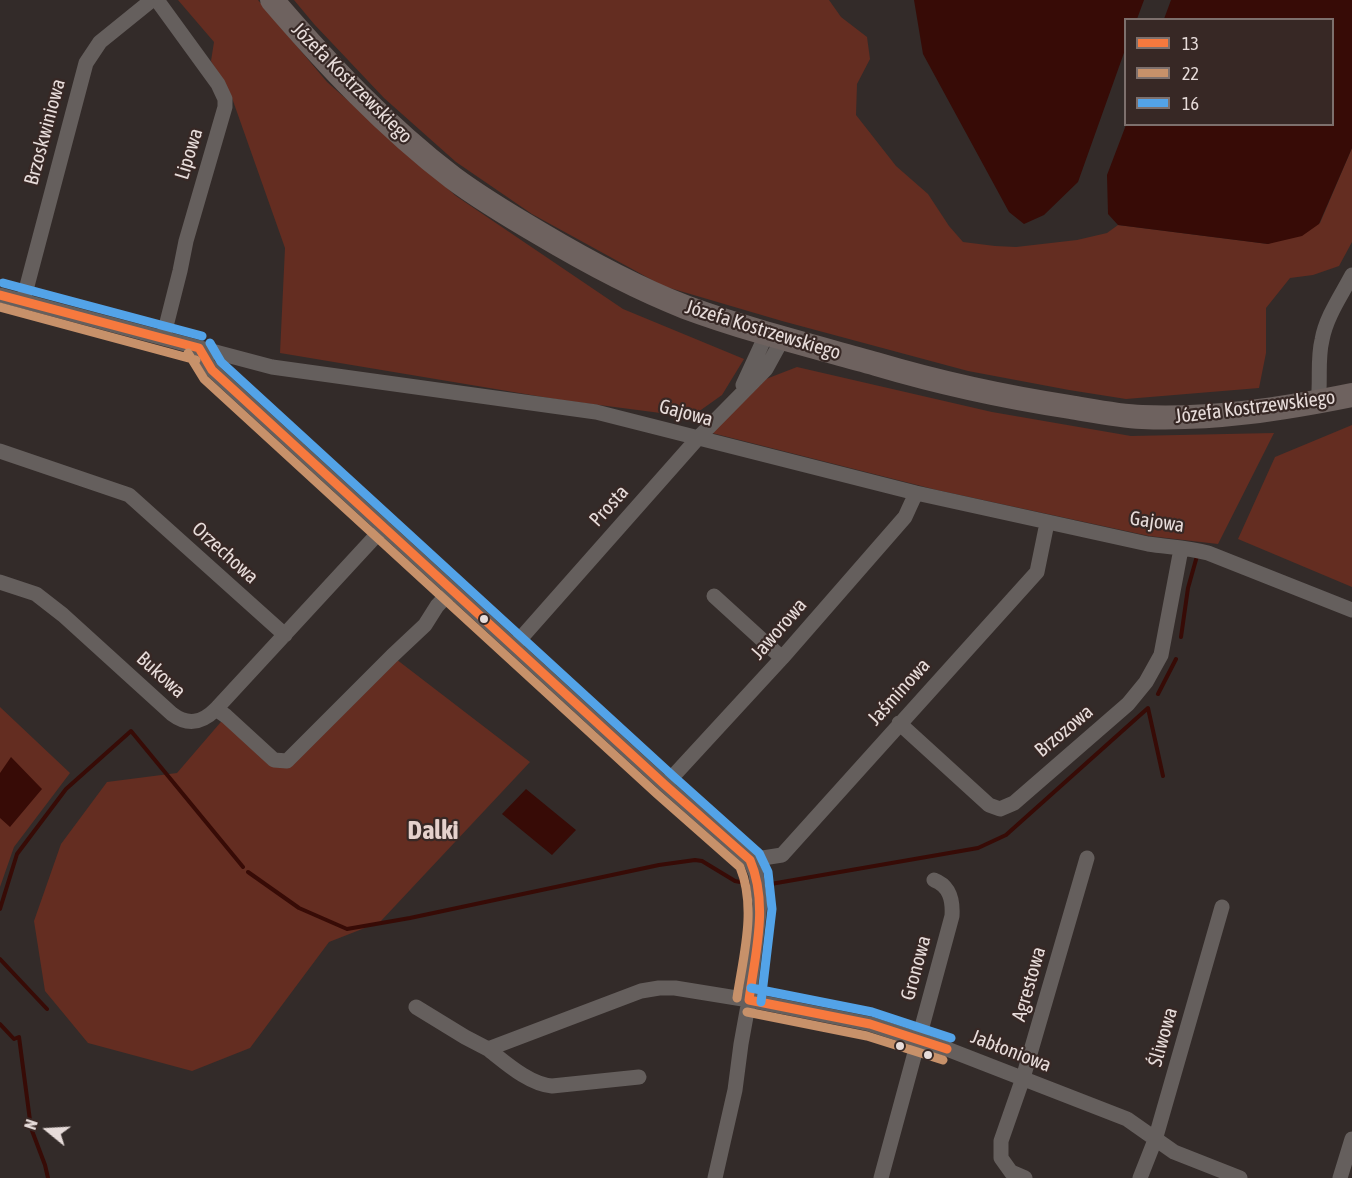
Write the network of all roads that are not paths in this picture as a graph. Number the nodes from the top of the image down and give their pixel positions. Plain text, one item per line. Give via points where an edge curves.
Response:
1 (152, 0) edge
2 (157, 0) edge
3 (272, 0) edge
4 (1352, 275) edge
5 (0, 295) edge
6 (23, 301) junction
7 (775, 335) junction
8 (163, 338) junction
9 (199, 348) junction
10 (1352, 395) edge
11 (1318, 402) junction
12 (698, 438) junction
13 (0, 452) edge
14 (916, 493) junction
15 (1047, 523) junction
16 (384, 527) junction
17 (1181, 549) junction
18 (0, 582) edge
19 (452, 590) junction
20 (714, 596) dead end
21 (1352, 610) edge
22 (285, 635) junction
23 (514, 646) junction
24 (782, 658) junction
25 (216, 709) junction
26 (899, 723) junction
27 (665, 785) junction
28 (1087, 858) dead end
29 (753, 867) junction
30 (933, 880) dead end
31 (1222, 907) dead end
32 (749, 1000) junction
33 (416, 1007) dead end
34 (918, 1040) junction
35 (488, 1049) junction
36 (639, 1077) dead end
37 (1023, 1078) junction
38 (1352, 1139) edge
39 (1155, 1140) junction
40 (715, 1178) edge
41 (881, 1178) edge
42 (1025, 1178) edge
43 (1140, 1178) edge
44 (1240, 1178) edge
45 (1340, 1178) edge

1 - 6 street, Brzoskwiniowa via 100,42 86,63
2 - 8 street, Lipowa via 225,99
3 - 7 main road, Józefa Kostrzewskiego via 362,98 471,191 561,246 639,287
4 - 11 street via 1322,339
5 - 6 street, Gajowa
6 - 8 street, Gajowa
7 - 11 main road, Józefa Kostrzewskiego via 916,376 1120,416 1194,418
7 - 12 street, Prosta via 773,360
8 - 9 street, Gajowa
9 - 12 street, Gajowa via 272,367 596,412
9 - 16 street via 212,370
10 - 11 main road, Józefa Kostrzewskiego
12 - 14 street, Gajowa
12 - 23 street, Prosta
13 - 22 street, Orzechowa via 129,495
14 - 15 street, Gajowa
14 - 24 street, Jaworowa via 905,517
15 - 17 street, Gajowa
15 - 26 street, Jaśminowa via 1036,572
16 - 19 street
16 - 22 street
17 - 21 street, Gajowa via 1208,553
17 - 26 street, Brzozowa via 1161,655 1146,682 1128,704 1014,802 1000,809 989,805
18 - 25 street, Bukowa via 36,594 183,722 194,723
19 - 23 street
19 - 25 street via 425,625 287,761 274,760
20 - 24 street
22 - 25 street, Bukowa
23 - 27 street
24 - 27 street, Jaworowa
26 - 29 street, Jaśminowa via 782,855
27 - 29 street
28 - 37 street, Agrestowa
29 - 32 street via 760,904
30 - 34 street, Gronowa via 941,883 951,896 952,916
31 - 39 street, Śliwowa
32 - 34 street, Jabłoniowa via 870,1024
32 - 35 street, Jabłoniowa via 675,988 641,991
32 - 40 street via 735,1090
33 - 35 street
34 - 37 street, Jabłoniowa
34 - 41 street, Gronowa
35 - 36 street via 543,1086
37 - 39 street, Jabłoniowa via 1127,1119
37 - 42 street, Agrestowa via 1001,1141 1001,1158 1011,1172
38 - 45 street
39 - 43 street, Śliwowa
39 - 44 street, Jabłoniowa via 1173,1152

